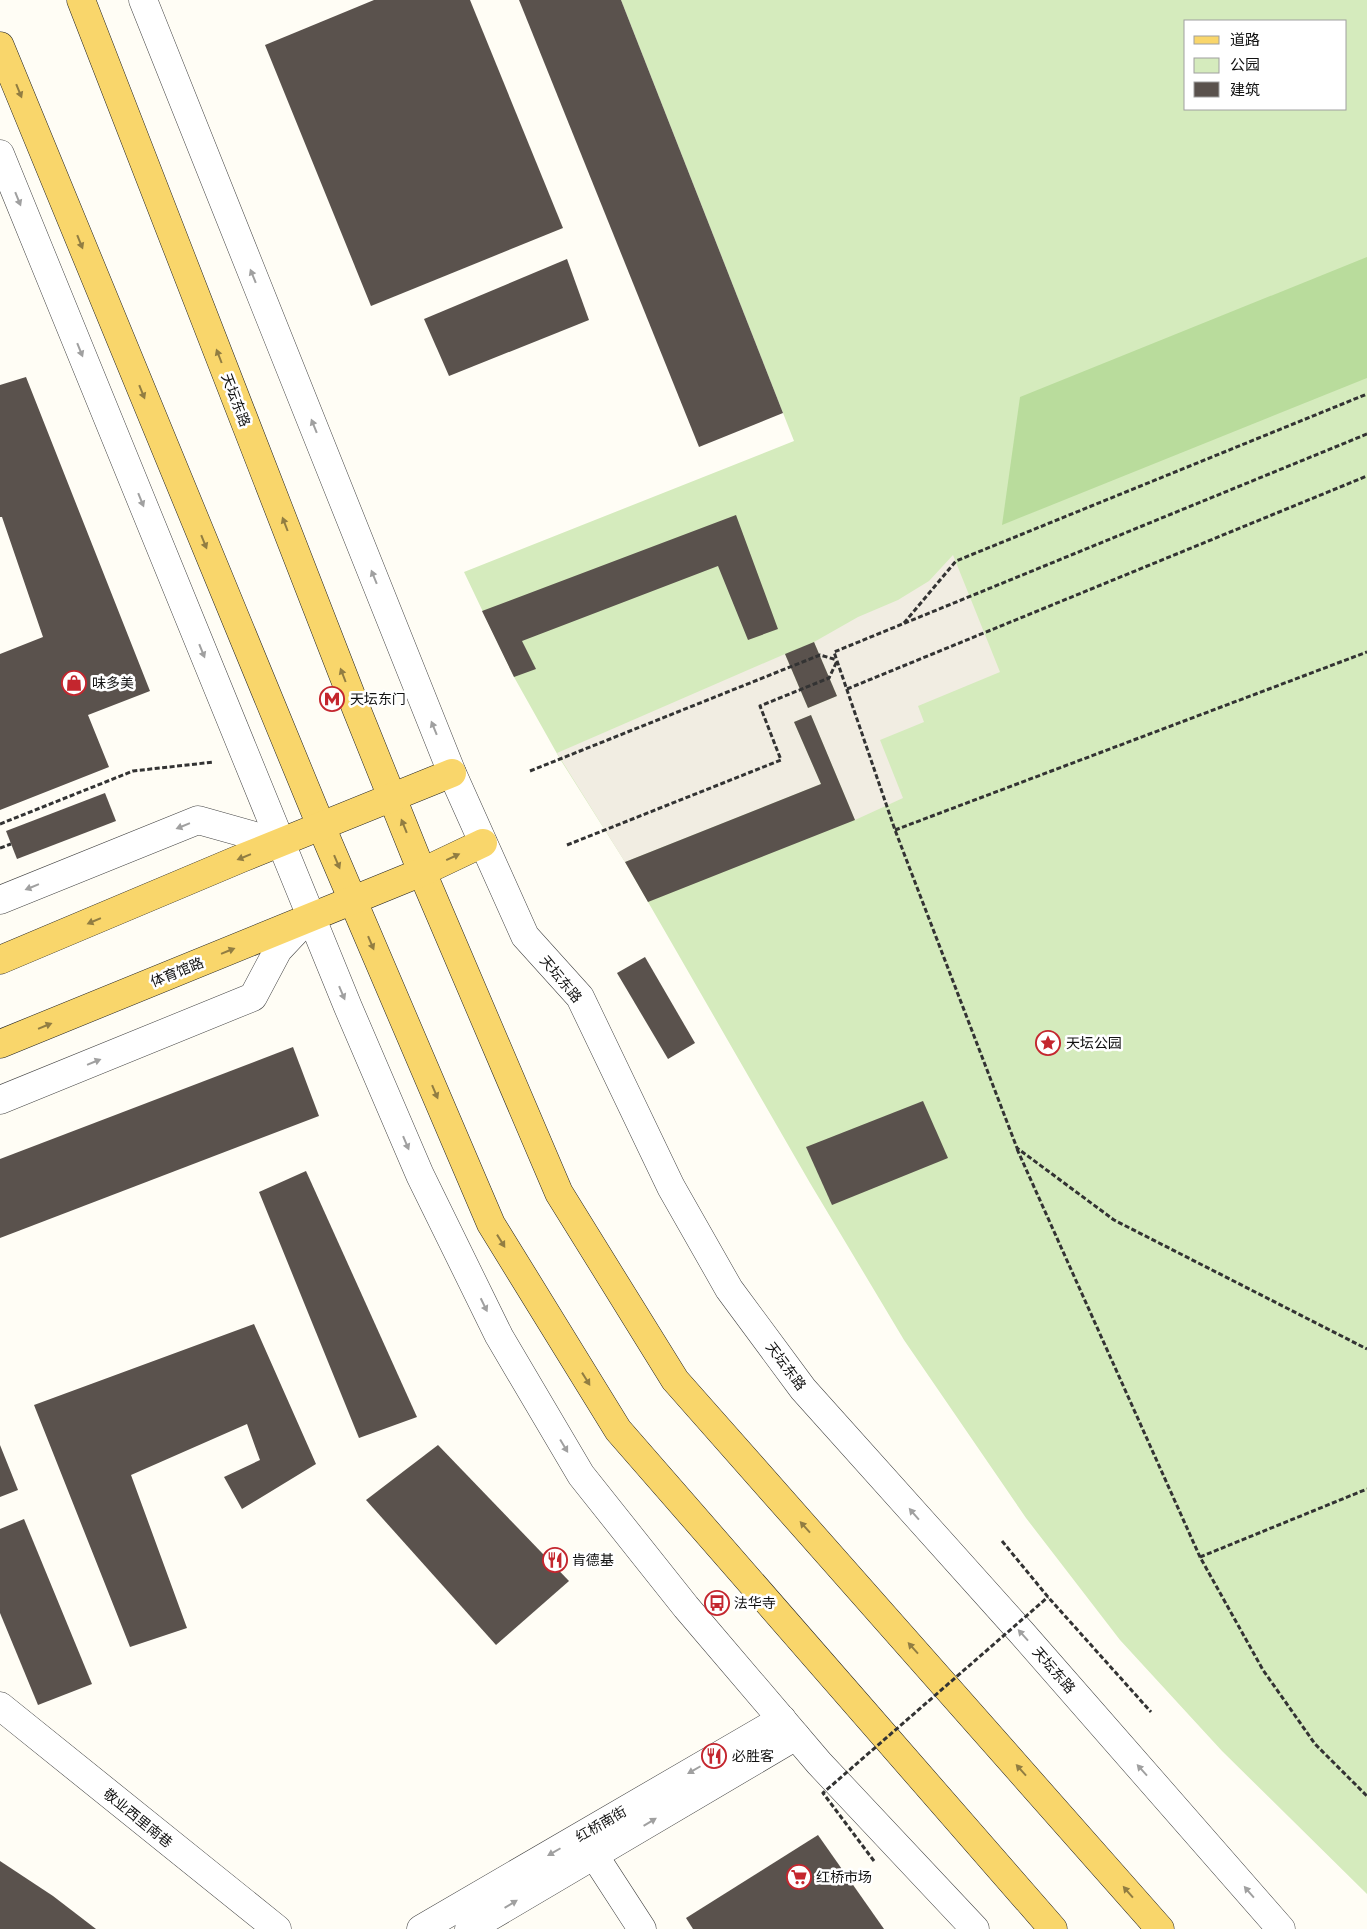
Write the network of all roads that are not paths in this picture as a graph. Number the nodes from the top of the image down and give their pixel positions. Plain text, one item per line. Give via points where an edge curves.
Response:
1 (82, 0) edge
2 (143, 0) edge
3 (0, 46) edge
4 (0, 154) edge
5 (452, 773) junction
6 (392, 798) junction
7 (321, 826) junction
8 (280, 843) junction
9 (483, 843) junction
10 (422, 872) junction
11 (352, 898) junction
12 (0, 900) edge
13 (310, 916) junction
14 (0, 960) edge
15 (0, 1044) edge
16 (0, 1100) edge
17 (0, 1706) edge
18 (789, 1728) junction
19 (594, 1855) junction
20 (277, 1929) edge
21 (422, 1929) edge
22 (469, 1929) edge
23 (642, 1929) edge
24 (976, 1929) edge
25 (1053, 1929) edge
26 (1160, 1929) edge
27 (1281, 1929) edge

6 -> 1 main road, 天坛东路
5 -> 2 street, 天坛东路
3 -> 7 main road
4 -> 8 street
5 - 6 main road
5 - 9 street, 天坛东路
6 - 7 main road
10 -> 6 main road, 天坛东路
7 - 8 main road
7 -> 11 main road
8 -> 12 street via 198,820
8 - 13 street
8 -> 14 main road
10 -> 9 main road, 体育馆路
27 -> 9 street, 天坛东路 via 803,1389 728,1290 671,1187 580,997 525,936
10 - 11 main road, 体育馆路
26 -> 10 main road, 天坛东路 via 675,1380 559,1193
11 - 13 main road, 体育馆路
11 -> 25 main road via 491,1224 618,1430
15 -> 13 main road, 体育馆路
16 -> 13 street via 253,997 278,950
13 -> 18 street via 420,1175 504,1344 581,1475 686,1607
17 - 20 street, 敬业西里南巷
19 -> 18 street, 红桥南街
18 -> 21 street, 红桥南街
18 - 24 street
22 -> 19 street, 红桥南街
19 - 23 street

